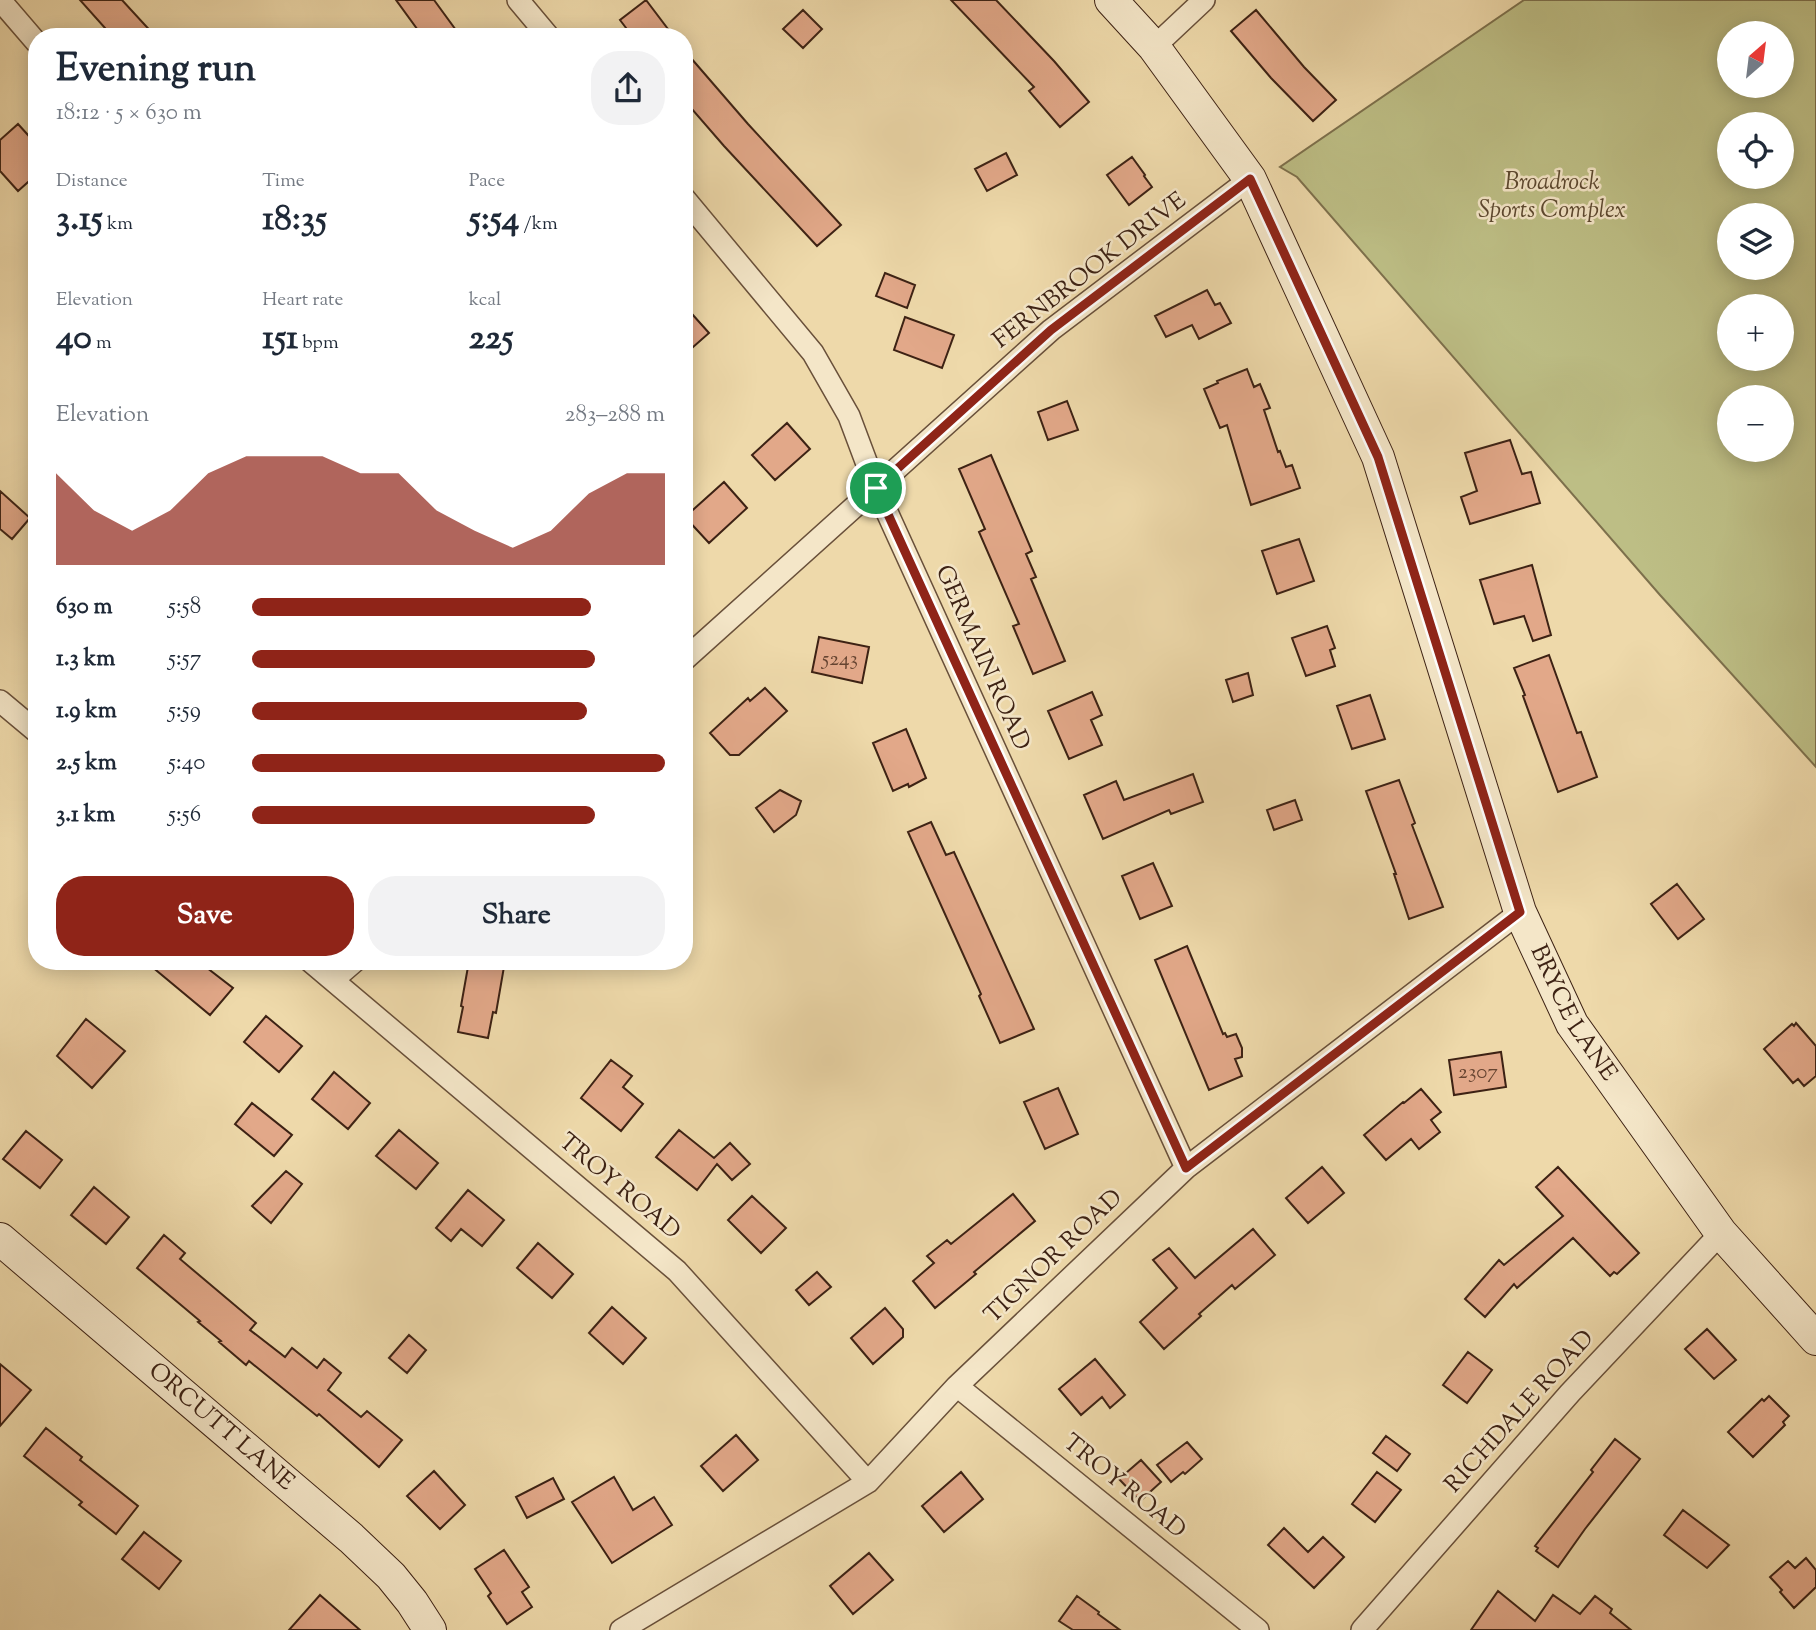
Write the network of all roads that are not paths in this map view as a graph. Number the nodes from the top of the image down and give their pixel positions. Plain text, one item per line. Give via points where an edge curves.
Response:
1 (0, 0) edge
2 (519, 0) edge
3 (1111, 0) edge
4 (1204, 0) edge
5 (542, 28) edge
6 (28, 33) edge
7 (1154, 47) junction
8 (1250, 179) junction
9 (693, 209) edge
10 (876, 488) junction
11 (693, 652) edge
12 (0, 701) edge
13 (28, 717) edge
14 (1520, 912) junction
15 (321, 970) edge
16 (345, 970) edge
17 (333, 980) junction
18 (1186, 1168) junction
19 (1721, 1233) junction
20 (0, 1239) edge
21 (1816, 1339) edge
22 (957, 1386) junction
23 (868, 1482) junction
24 (430, 1630) edge
25 (621, 1630) edge
26 (1258, 1630) edge
27 (1362, 1630) edge

1 - 6 street
2 - 5 street
3 - 7 street, BRYCE LANE
4 - 7 street
7 - 8 street, BRYCE LANE
8 - 10 street, FERNBROOK DRIVE via 1051,330
8 - 14 street, BRYCE LANE via 1378,457
9 - 10 street, GERMAIN ROAD via 813,353 849,415
10 - 11 street, FERNBROOK DRIVE
10 - 18 street, GERMAIN ROAD
12 - 13 street
14 - 18 street, TIGNOR ROAD
14 - 19 street, BRYCE LANE via 1572,1024
15 - 17 street, TROY ROAD
16 - 17 street
17 - 23 street, TROY ROAD via 677,1271
18 - 22 street, TIGNOR ROAD
19 - 21 street, BRYCE LANE
19 - 27 street, RICHDALE ROAD via 1570,1393
20 - 24 street, ORCUTT LANE via 351,1538 391,1576
22 - 23 street, TIGNOR ROAD
22 - 26 street, TROY ROAD
23 - 25 street, TIGNOR ROAD

